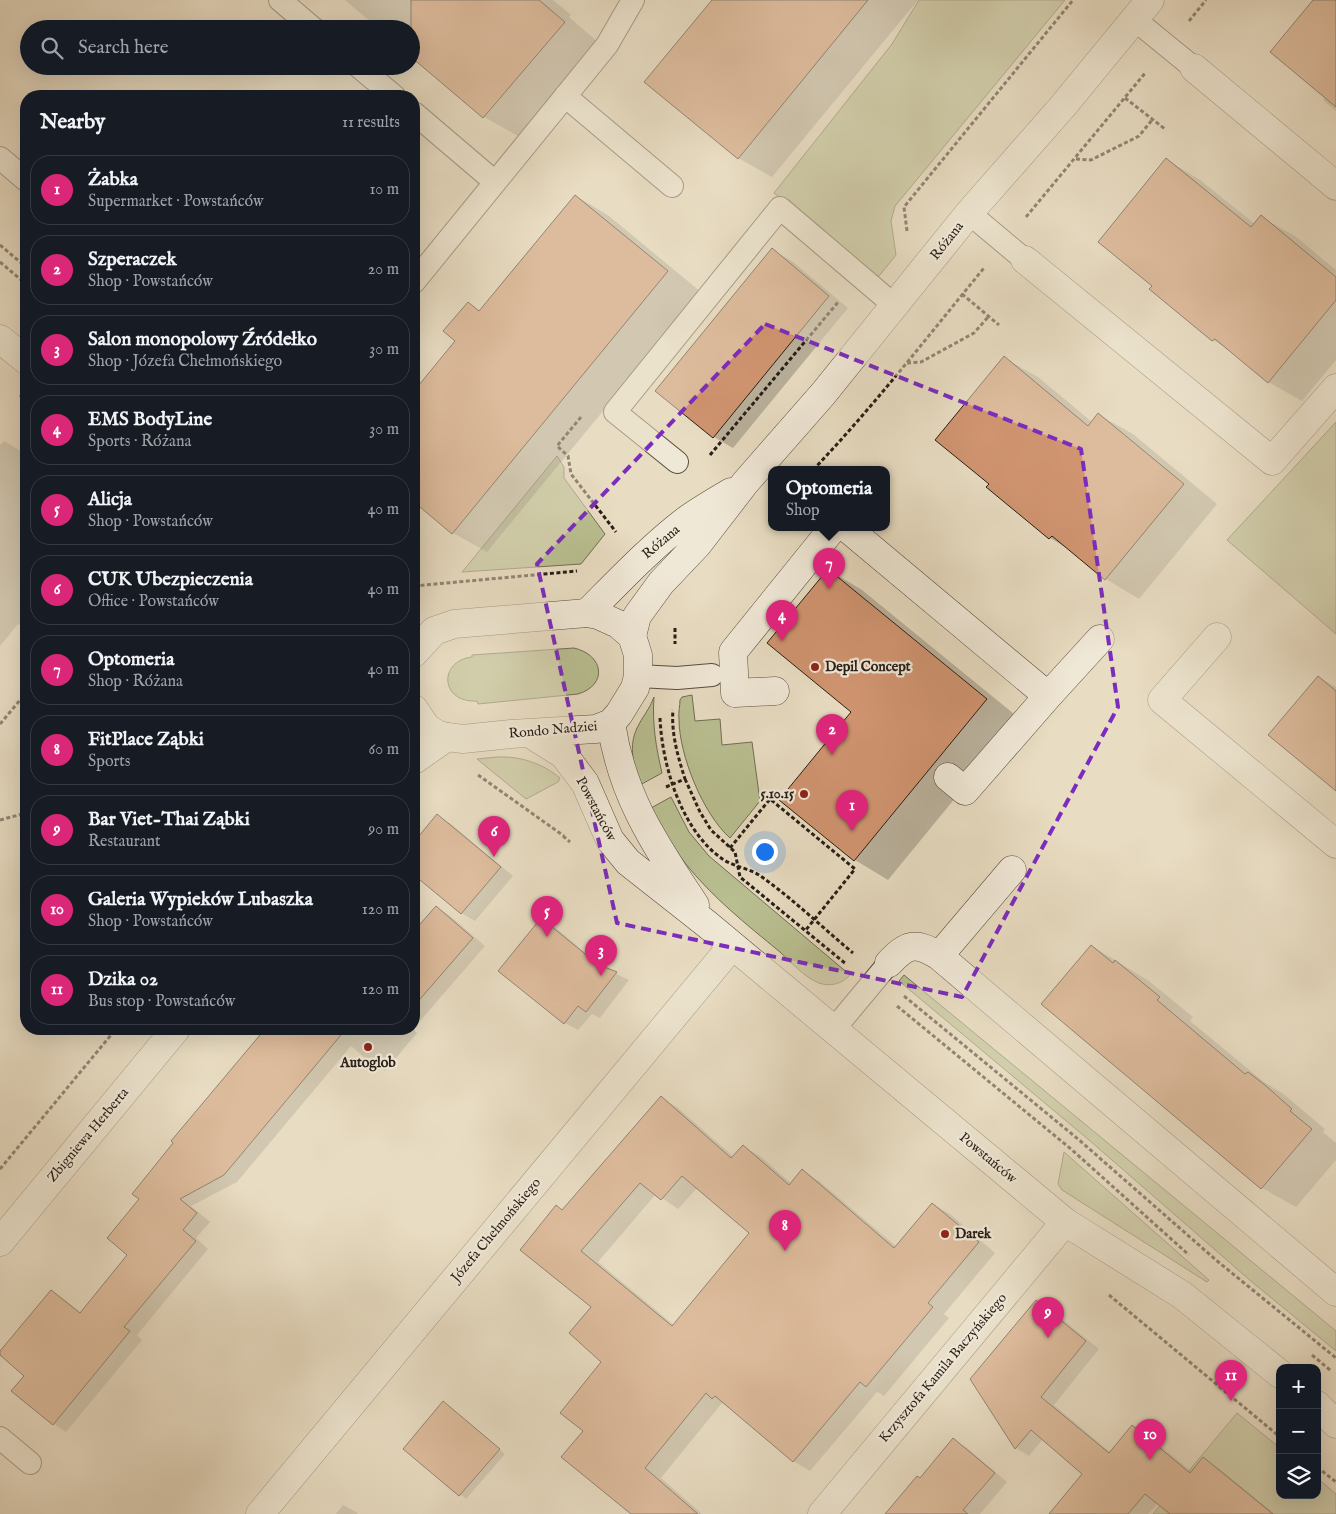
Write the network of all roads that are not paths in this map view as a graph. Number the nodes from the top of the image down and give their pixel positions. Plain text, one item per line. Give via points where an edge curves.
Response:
1 (280, 0) edge
2 (632, 0) edge
3 (1142, 10) edge
4 (303, 20) edge
5 (1194, 68) joint
6 (369, 75) edge
7 (387, 90) edge
8 (565, 96) junction
9 (420, 118) edge
10 (0, 158) edge
11 (20, 175) edge
12 (495, 182) junction
13 (672, 186) dead end
14 (1336, 186) edge
15 (969, 214) junction
16 (1025, 260) joint
17 (420, 275) edge
18 (896, 306) junction
19 (0, 339) edge
20 (20, 355) edge
21 (1336, 388) edge
22 (677, 462) dead end
23 (772, 465) edge
24 (768, 468) edge
25 (745, 483) junction
26 (831, 531) edge
27 (851, 531) edge
28 (587, 613) junction
29 (424, 627) edge
30 (632, 636) junction
31 (1218, 637) dead end
32 (1100, 639) dead end
33 (712, 675) dead end
34 (638, 676) junction
35 (775, 691) dead end
36 (1048, 696) junction
37 (420, 718) edge
38 (611, 723) junction
39 (529, 733) junction
40 (447, 737) junction
41 (420, 756) edge
42 (948, 777) dead end
43 (1336, 844) edge
44 (1012, 870) dead end
45 (708, 925) junction
46 (732, 946) junction
47 (938, 956) junction
48 (879, 974) joint
49 (834, 1029) junction
50 (171, 1035) edge
51 (1065, 1222) junction
52 (0, 1242) edge
53 (1336, 1292) edge
54 (1276, 1371) edge
55 (1321, 1408) edge
56 (1336, 1424) edge
57 (0, 1438) edge
58 (30, 1463) dead end
59 (260, 1514) edge
60 (822, 1514) edge

1 - 4 lane
2 - 8 lane via 607,45
3 - 5 lane
3 - 15 street, Różana
5 - 14 street
6 - 7 lane
8 - 12 lane
8 - 13 lane
9 - 12 lane
10 - 11 lane
12 - 17 lane
15 - 16 lane
15 - 18 street, Różana
16 - 21 street via 1272,461
18 - 22 lane via 780,208 615,412
18 - 23 street, Różana
19 - 20 street
24 - 25 street, Różana
25 - 28 street, Różana via 686,521 638,561
25 - 30 street, Różana via 698,544 656,590 637,616
26 - 35 street via 733,652 735,693
27 - 36 street
28 - 29 street
28 - 30 street via 618,624
30 - 34 street, Rondo Nadziei via 638,655
31 - 43 street via 1162,700
32 - 36 street
33 - 34 lane
34 - 38 street, Rondo Nadziei via 626,704
36 - 42 street via 965,791
37 - 40 street, Rondo Nadziei via 426,727
38 - 39 street, Rondo Nadziei via 596,729
38 - 45 street, Powstańców via 621,771 649,834
39 - 40 street, Rondo Nadziei
39 - 45 street, Powstańców via 564,755 585,783 610,840 628,862
40 - 41 street
44 - 47 street
45 - 46 street, Powstańców
46 - 49 street, Powstańców
46 - 59 street, Józefa Chełmońskiego
47 - 48 street via 927,948 914,945 905,948
47 - 53 street
48 - 49 lane
49 - 51 street, Powstańców
50 - 52 street, Zbigniewa Herberta
51 - 54 street, Powstańców via 1182,1295
51 - 60 street, Krzysztofa Kamila Baczyńskiego
55 - 56 street
57 - 58 lane

